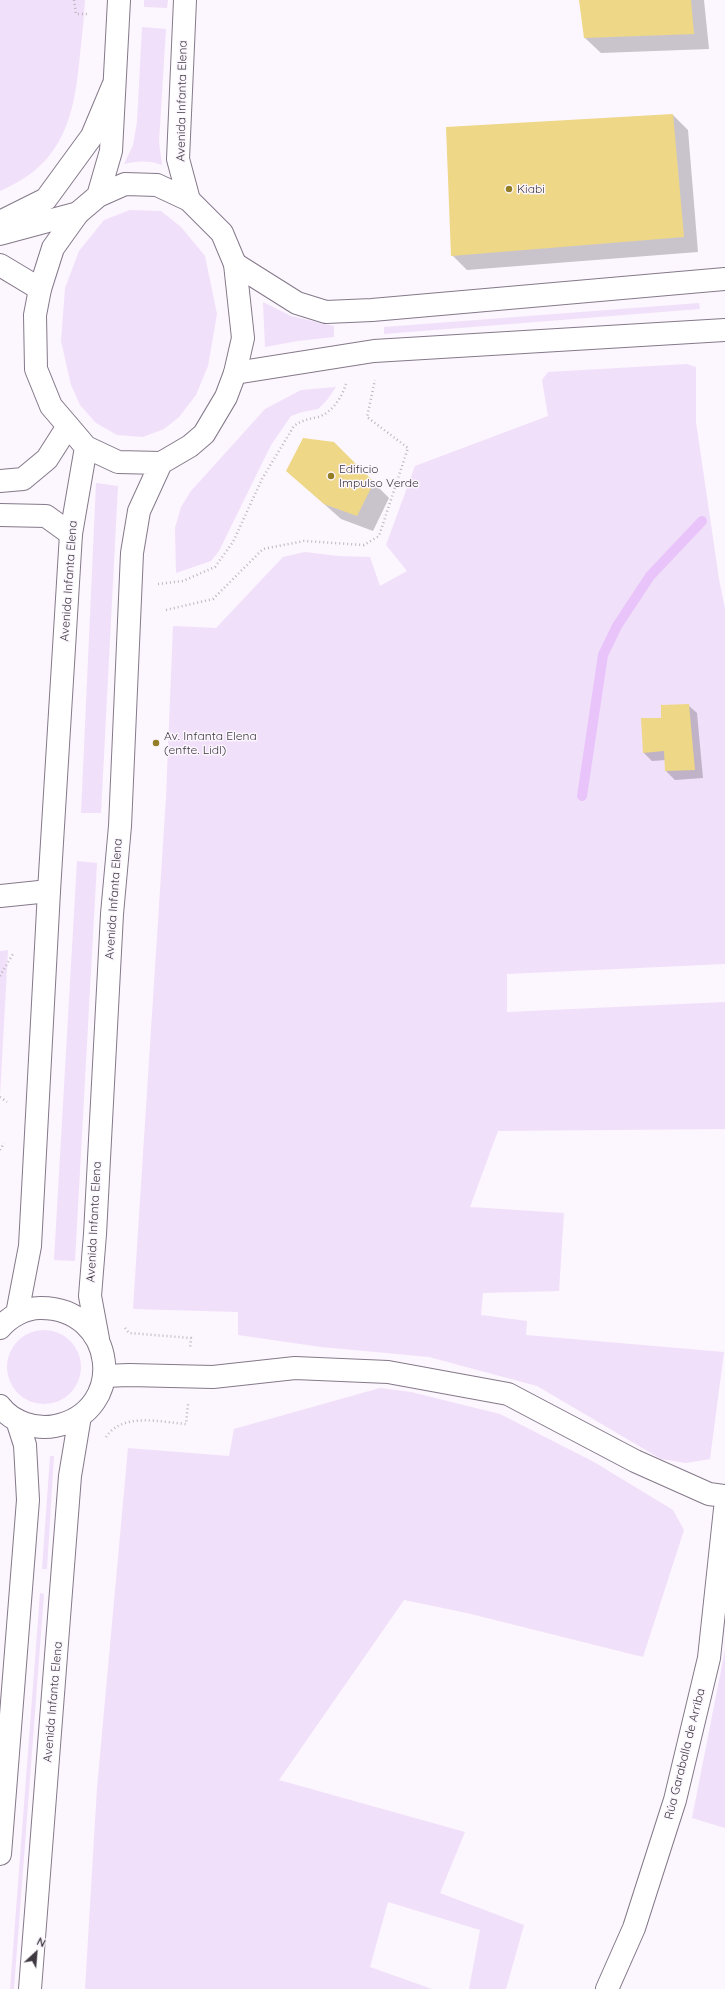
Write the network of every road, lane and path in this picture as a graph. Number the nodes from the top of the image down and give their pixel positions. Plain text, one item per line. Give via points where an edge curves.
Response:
1 (74, 0) edge
2 (119, 0) edge
3 (185, 0) edge
4 (89, 14) dead end
5 (115, 83) junction
6 (98, 196) junction
7 (189, 200) junction
8 (78, 213) junction
9 (0, 222) edge
10 (0, 234) edge
11 (235, 264) junction
12 (0, 265) edge
13 (725, 279) edge
14 (40, 289) junction
15 (725, 330) edge
16 (235, 373) junction
17 (375, 380) dead end
18 (346, 382) dead end
19 (68, 426) junction
20 (86, 447) junction
21 (161, 463) junction
22 (0, 481) edge
23 (0, 516) edge
24 (71, 534) junction
25 (157, 592) dead end
26 (166, 610) dead end
27 (49, 891) junction
28 (0, 896) edge
29 (13, 954) dead end
30 (0, 976) edge
31 (0, 1097) edge
32 (7, 1102) dead end
33 (4, 1143) dead end
34 (0, 1150) edge
35 (17, 1314) junction
36 (121, 1322) dead end
37 (0, 1328) edge
38 (98, 1339) junction
39 (104, 1376) junction
40 (189, 1377) junction
41 (4, 1411) edge
42 (80, 1416) junction
43 (105, 1439) dead end
44 (725, 1496) edge
45 (725, 1509) edge
46 (0, 1854) edge
47 (30, 1989) edge
48 (607, 1989) edge

1 - 4 path via 76,14
2 - 5 street
3 - 7 street, Avenida Infanta Elena via 178,159
5 - 6 street via 111,151
5 - 9 street via 92,136 46,199
6 - 7 street via 125,184 157,185
6 - 8 street
7 - 11 street via 222,233
8 - 10 street
8 - 14 street via 53,248
11 - 13 street via 297,303 326,312 379,310
11 - 16 street via 243,338
12 - 14 street
14 - 19 street via 35,315 36,369 52,406
15 - 16 street via 374,351
16 - 21 street via 226,397 204,434 190,446
17 - 26 path via 367,417 408,448 379,536 364,545 304,541 263,549 213,599
18 - 25 path via 343,394 327,412 294,426 262,479 233,542 215,567 183,581 157,584
19 - 20 street
19 - 22 street via 47,459 23,479
20 - 21 street via 118,462
20 - 24 street, Avenida Infanta Elena
21 - 38 street, Avenida Infanta Elena via 139,511 132,553 120,826 112,914 90,1296
23 - 24 street via 46,516
24 - 27 street, Avenida Infanta Elena
27 - 28 street
27 - 35 street, Avenida Infanta Elena via 30,1246
29 - 30 path
31 - 32 path
33 - 34 path
35 - 37 street
35 - 38 street via 35,1308 54,1308 71,1314 86,1324
36 - 40 path via 130,1333 191,1338
38 - 39 street, Avenida Infanta Elena via 102,1351
39 - 40 street
39 - 42 street via 100,1392 92,1405
40 - 43 path via 186,1424 136,1420 112,1428
40 - 44 street via 213,1377 295,1368 388,1372 508,1394 635,1461 709,1494
41 - 42 street via 32,1426 66,1424
41 - 46 street via 25,1445 28,1500
42 - 47 street, Avenida Infanta Elena via 70,1476
45 - 48 street, Rúa Garaballa de Arriba via 709,1658 675,1800 634,1928

